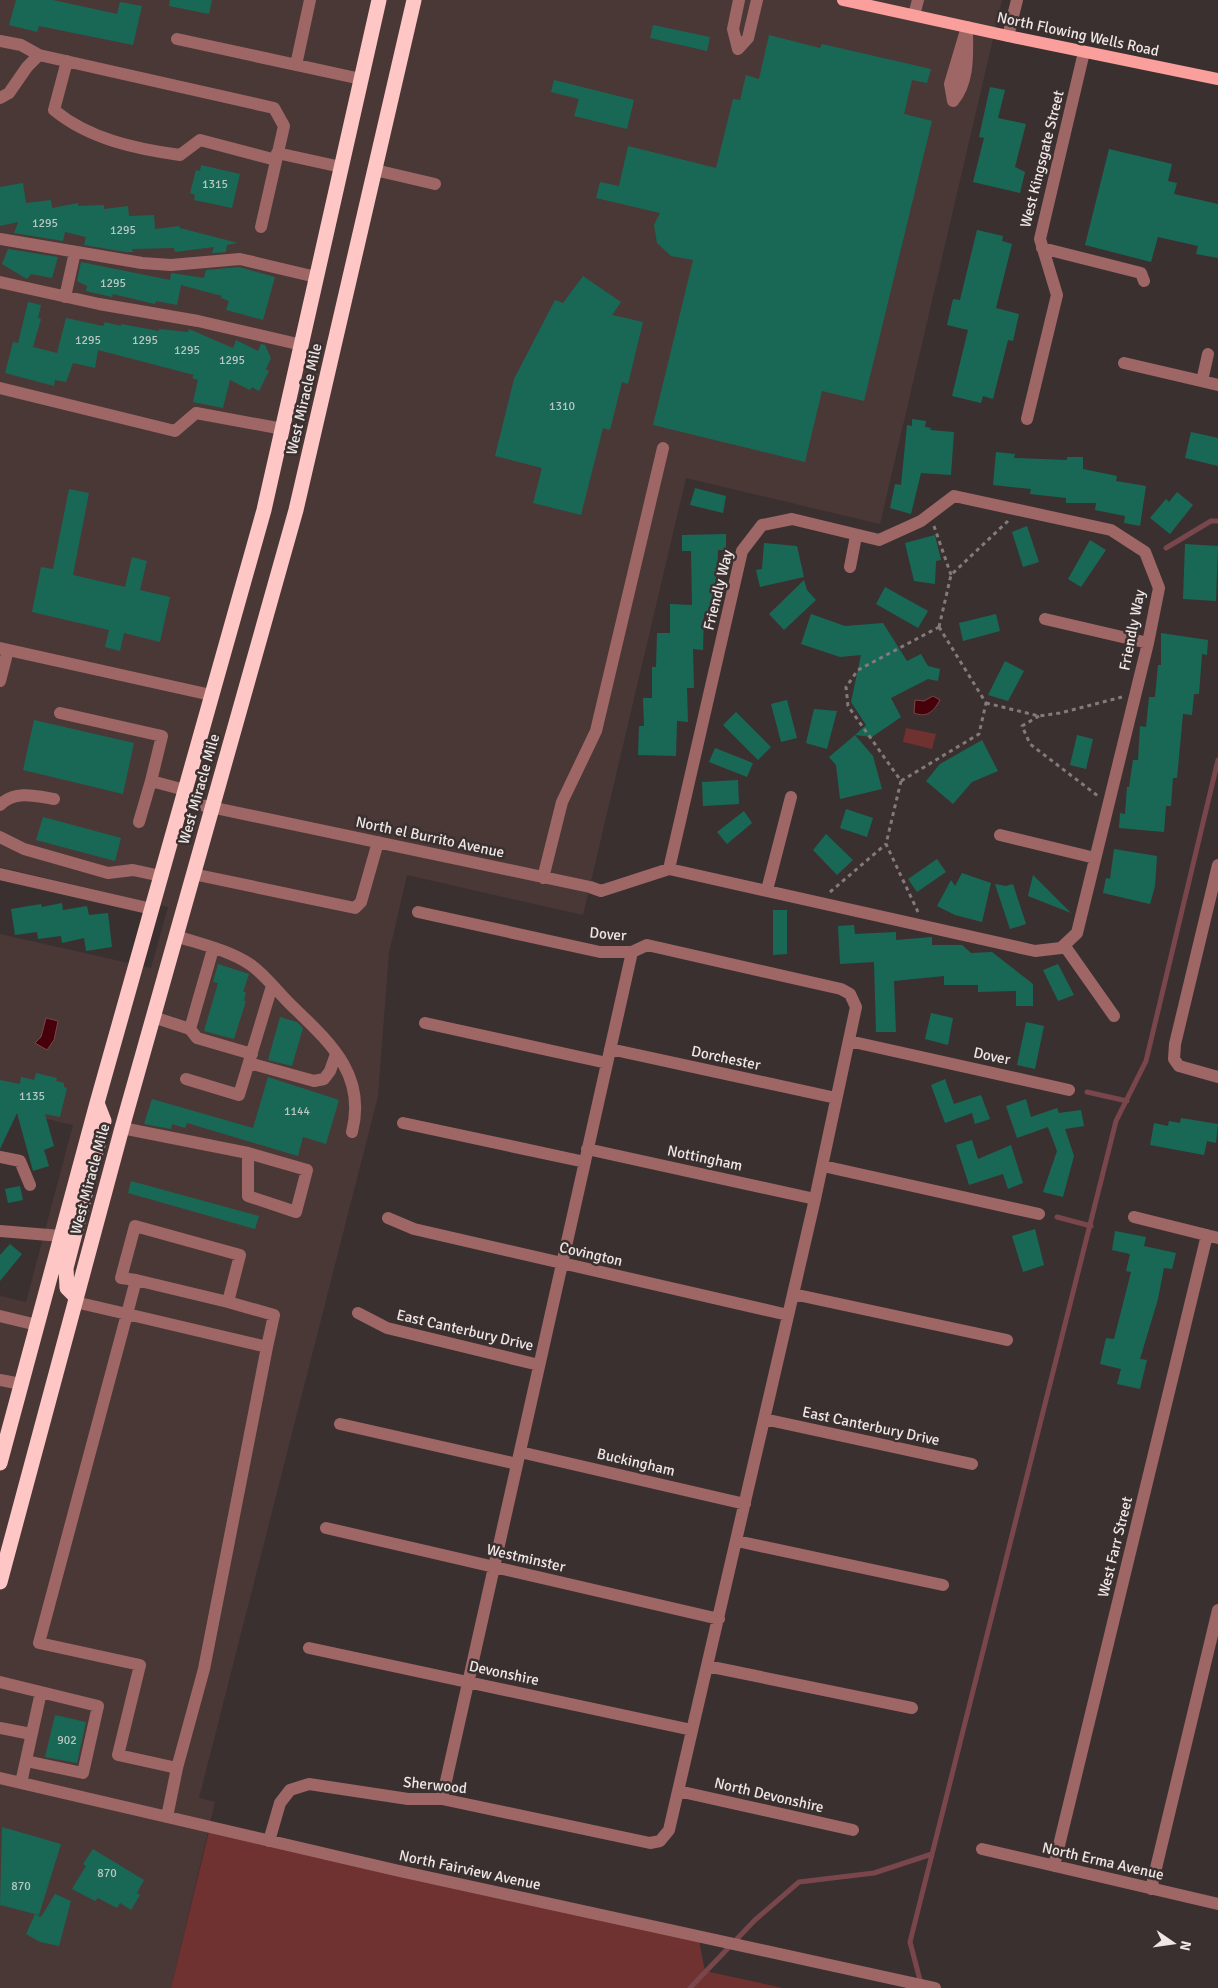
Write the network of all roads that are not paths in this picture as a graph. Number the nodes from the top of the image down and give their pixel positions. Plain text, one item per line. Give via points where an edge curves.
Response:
1 (310, 0) edge
2 (379, 0) edge
3 (414, 0) edge
4 (739, 0) edge
5 (757, 0) edge
6 (843, 0) edge
7 (918, 0) edge
8 (1016, 0) edge
9 (914, 15) junction
10 (1008, 36) junction
11 (177, 39) dead end
12 (0, 41) edge
13 (1084, 52) junction
14 (39, 55) junction
15 (67, 61) junction
16 (296, 65) junction
17 (361, 79) junction
18 (1218, 79) edge
19 (0, 98) edge
20 (277, 156) junction
21 (341, 167) junction
22 (375, 170) junction
23 (435, 184) dead end
24 (261, 227) dead end
25 (0, 239) edge
26 (1042, 248) junction
27 (76, 252) junction
28 (316, 277) junction
29 (1144, 281) dead end
30 (0, 282) edge
31 (65, 297) junction
32 (302, 345) junction
33 (1208, 354) dead end
34 (1124, 363) dead end
35 (1202, 381) junction
36 (1218, 385) edge
37 (0, 388) edge
38 (1027, 419) dead end
39 (283, 429) junction
40 (664, 448) dead end
41 (856, 536) junction
42 (850, 567) dead end
43 (1045, 619) dead end
44 (1148, 643) junction
45 (4, 649) edge
46 (0, 681) edge
47 (211, 695) junction
48 (60, 713) dead end
49 (151, 781) junction
50 (183, 796) junction
51 (791, 797) dead end
52 (54, 799) dead end
53 (0, 805) edge
54 (212, 808) junction
55 (139, 822) dead end
56 (1000, 836) dead end
57 (0, 837) edge
58 (378, 842) junction
59 (1095, 858) junction
60 (1218, 865) edge
61 (669, 869) junction
62 (0, 874) edge
63 (193, 874) junction
64 (161, 876) junction
65 (543, 878) junction
66 (767, 890) junction
67 (152, 909) junction
68 (418, 912) dead end
69 (1212, 915) edge
70 (176, 936) junction
71 (1064, 945) junction
72 (213, 949) junction
73 (632, 952) junction
74 (272, 986) junction
75 (1114, 1016) dead end
76 (153, 1017) junction
77 (425, 1024) dead end
78 (190, 1029) junction
79 (849, 1041) junction
80 (610, 1049) junction
81 (336, 1054) junction
82 (250, 1059) junction
83 (607, 1063) junction
84 (1218, 1076) edge
85 (186, 1079) dead end
86 (1069, 1090) dead end
87 (836, 1098) junction
88 (97, 1103) junction
89 (403, 1123) dead end
90 (122, 1128) junction
91 (352, 1132) dead end
92 (248, 1153) junction
93 (586, 1155) junction
94 (0, 1157) edge
95 (822, 1166) junction
96 (30, 1185) dead end
97 (815, 1200) junction
98 (1040, 1214) dead end
99 (1134, 1217) dead end
100 (388, 1218) dead end
101 (0, 1232) edge
102 (61, 1236) junction
103 (1213, 1237) edge
104 (562, 1264) junction
105 (136, 1280) junction
106 (793, 1294) junction
107 (76, 1300) junction
108 (228, 1302) junction
109 (358, 1313) dead end
110 (128, 1314) junction
111 (788, 1315) junction
112 (0, 1316) edge
113 (37, 1325) junction
114 (1007, 1340) dead end
115 (267, 1348) junction
116 (539, 1365) junction
117 (0, 1380) edge
118 (21, 1384) junction
119 (764, 1419) junction
120 (340, 1424) dead end
121 (518, 1458) junction
122 (0, 1463) edge
123 (972, 1464) dead end
124 (745, 1504) junction
125 (326, 1528) dead end
126 (737, 1541) junction
127 (494, 1567) junction
128 (0, 1582) edge
129 (943, 1585) dead end
130 (1218, 1610) edge
131 (719, 1619) junction
132 (309, 1648) dead end
133 (707, 1666) junction
134 (0, 1682) edge
135 (468, 1682) junction
136 (41, 1692) junction
137 (912, 1708) dead end
138 (0, 1728) edge
139 (692, 1730) junction
140 (31, 1734) junction
141 (26, 1761) junction
142 (178, 1768) junction
143 (0, 1778) edge
144 (21, 1783) junction
145 (678, 1791) junction
146 (442, 1799) junction
147 (167, 1817) junction
148 (853, 1830) dead end
149 (269, 1841) junction
150 (982, 1848) dead end
151 (1054, 1866) junction
152 (1151, 1889) junction
153 (1218, 1904) edge
154 (932, 1987) edge

1 - 16 street
2 - 17 highway, West Miracle Mile
3 - 22 highway, West Miracle Mile
4 - 5 street via 733,29 738,49 748,38
6 - 9 main road, North Flowing Wells Road
7 - 9 street
8 - 10 street
9 - 10 main road, North Flowing Wells Road
10 - 13 main road, North Flowing Wells Road
11 - 16 street
12 - 14 street via 21,45
13 - 18 main road, North Flowing Wells Road
13 - 26 street, West Kingsgate Street via 1040,239
14 - 15 street
14 - 19 street via 9,93
15 - 20 street via 274,108 284,126
15 - 20 street via 54,110 69,123 134,148 180,155 200,140
16 - 17 street
17 - 21 highway, West Miracle Mile
20 - 21 street
20 - 24 street
21 - 28 highway, West Miracle Mile
22 - 23 street
22 - 54 highway, West Miracle Mile via 303,483
25 - 27 street
26 - 29 street via 1141,273
26 - 38 street, West Kingsgate Street via 1057,295
27 - 28 street via 171,266 240,259
27 - 31 street
28 - 32 highway, West Miracle Mile
30 - 31 street
31 - 32 street via 198,321
32 - 39 highway, West Miracle Mile
33 - 35 street
34 - 35 street
35 - 36 street
37 - 39 street via 175,431 196,413
39 - 47 highway, West Miracle Mile via 264,510
40 - 65 street via 596,731 562,802
41 - 42 street
41 - 44 street, Friendly Way via 879,540 921,520 954,496 1110,530 1145,552 1159,588
41 - 61 street, Friendly Way via 792,519 762,525 742,551
43 - 44 street
44 - 59 street, Friendly Way
45 - 46 street
45 - 47 street
47 - 50 highway, West Miracle Mile
48 - 49 street via 162,736
49 - 50 street, North el Burrito Avenue
49 - 55 street
50 - 54 street, North el Burrito Avenue
50 - 64 highway, West Miracle Mile
51 - 66 street
52 - 53 street via 16,796
54 - 58 street, North el Burrito Avenue
54 - 63 highway, West Miracle Mile
56 - 59 street
57 - 64 street via 24,849 108,873 133,870
58 - 63 street via 361,902 354,908
58 - 65 street, North el Burrito Avenue
59 - 71 street, Friendly Way via 1077,933
60 - 69 street
61 - 65 street, North el Burrito Avenue via 601,891
61 - 66 street
62 - 67 street
63 - 70 highway, West Miracle Mile
64 - 67 highway, West Miracle Mile
66 - 71 street via 1035,952
67 - 88 highway, West Miracle Mile
68 - 73 street, Dover via 600,952
69 - 84 street via 1175,1044 1174,1059 1178,1066
70 - 72 street
70 - 76 highway, West Miracle Mile
71 - 75 street
72 - 74 street via 232,954 252,965
72 - 78 street
73 - 79 street, Dover via 647,945 841,989 850,994 856,1007
73 - 80 street
74 - 81 street via 323,1036
74 - 82 street
76 - 78 street
76 - 90 highway, West Miracle Mile
77 - 83 street
78 - 82 street via 196,1038
79 - 86 street, Dover
79 - 87 street
80 - 83 street
80 - 87 street, Dorchester
81 - 82 street via 324,1079 314,1081
81 - 91 street via 347,1069 356,1094 357,1113
82 - 85 street via 239,1095
83 - 93 street
87 - 95 street
88 - 102 highway, West Miracle Mile
88 - 107 highway via 104,1121 66,1268 67,1288
89 - 93 street, Nottingham
90 - 92 street
90 - 107 highway, West Miracle Mile
92 - 92 street via 307,1170 296,1212 248,1196
93 - 97 street, Nottingham
93 - 104 street
94 - 96 street via 20,1161
95 - 97 street
95 - 98 street
97 - 106 street
99 - 103 street
100 - 104 street, Covington via 414,1229
101 - 102 street
102 - 113 highway, West Miracle Mile
103 - 151 street, West Farr Street
104 - 111 street, Covington
104 - 116 street
105 - 108 street
105 - 108 street via 121,1278 136,1226 240,1255
105 - 110 street
106 - 111 street
106 - 114 street
107 - 110 street
107 - 128 highway, West Miracle Mile
108 - 115 street via 274,1315
109 - 116 street, East Canterbury Drive via 386,1328
110 - 115 street
110 - 142 street via 39,1643 140,1665 118,1755
111 - 119 street
112 - 113 street
113 - 118 highway, West Miracle Mile
115 - 142 street via 204,1669
116 - 121 street
117 - 118 street
118 - 122 highway, West Miracle Mile
119 - 123 street, East Canterbury Drive
119 - 124 street
120 - 121 street, Buckingham
121 - 124 street, Buckingham
121 - 127 street
124 - 126 street
125 - 127 street, Westminster
126 - 129 street
126 - 131 street
127 - 131 street, Westminster
127 - 135 street
130 - 152 street
131 - 133 street
132 - 135 street, Devonshire
133 - 137 street
133 - 139 street
134 - 136 street
135 - 139 street, Devonshire
135 - 146 street
136 - 140 street
136 - 141 street via 98,1706 83,1773
138 - 140 street
139 - 145 street
140 - 141 street
141 - 144 street
142 - 147 street
143 - 144 street, North Fairview Avenue
144 - 147 street, North Fairview Avenue
145 - 146 street, Sherwood via 669,1830 660,1841 650,1843
145 - 148 street, North Devonshire
146 - 149 street, Sherwood via 408,1799 309,1784 290,1790 280,1803
147 - 149 street, North Fairview Avenue
149 - 154 street, North Fairview Avenue
150 - 151 street, North Erma Avenue
151 - 152 street, North Erma Avenue
152 - 153 street, North Erma Avenue

